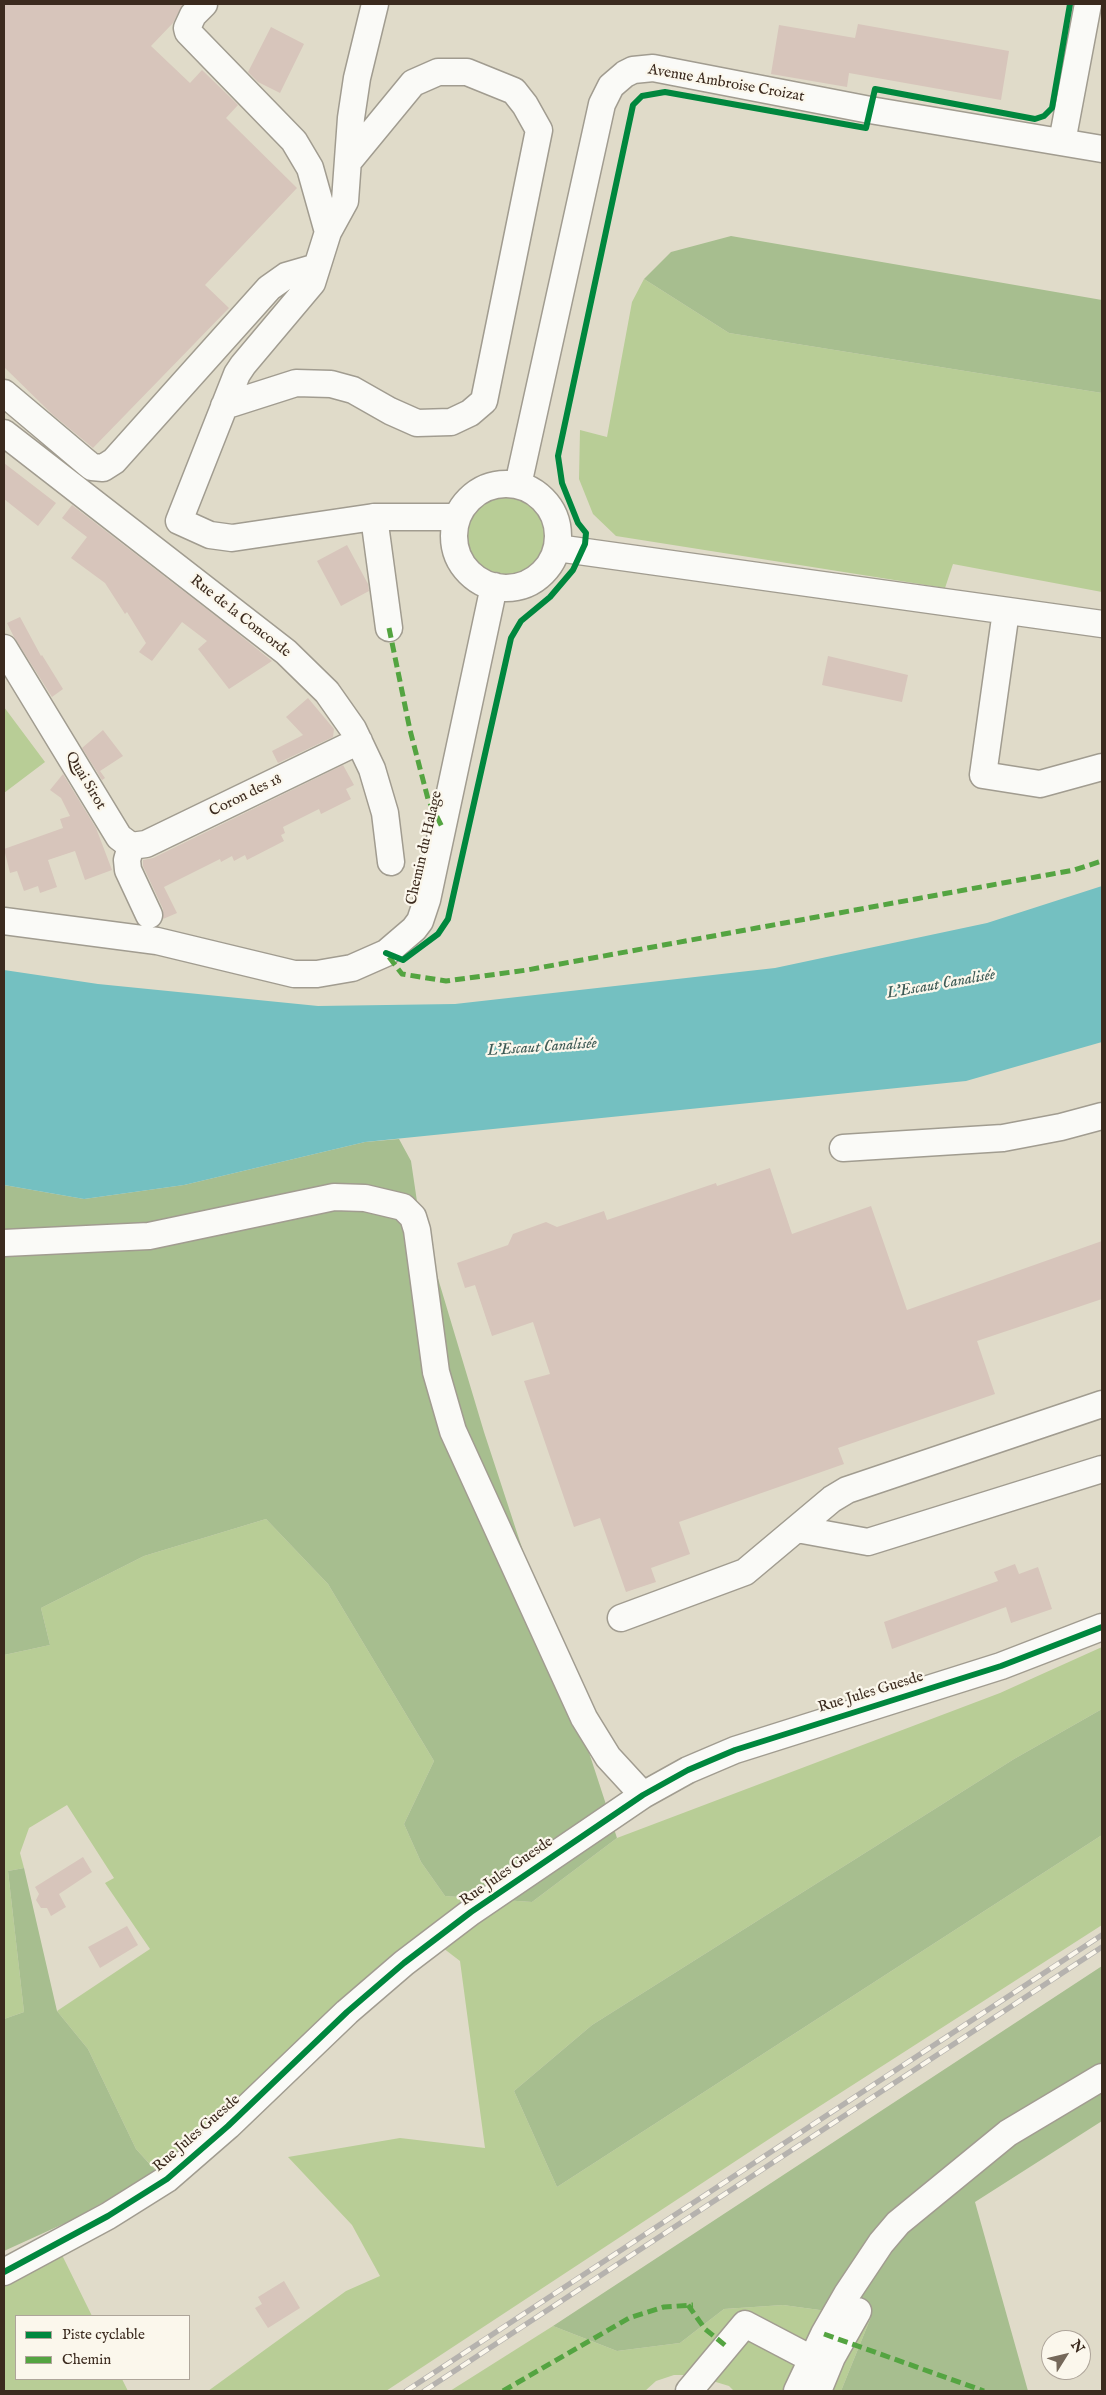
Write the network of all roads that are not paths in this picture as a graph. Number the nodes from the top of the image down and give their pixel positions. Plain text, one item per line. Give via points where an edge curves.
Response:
1 (204, 4) edge
2 (375, 4) edge
3 (1088, 4) edge
4 (1062, 142) junction
5 (1102, 149) edge
6 (348, 162) junction
7 (328, 232) junction
8 (317, 267) junction
9 (4, 393) edge
10 (224, 406) junction
11 (4, 433) edge
12 (518, 485) junction
13 (374, 517) junction
14 (457, 517) junction
15 (557, 548) junction
16 (494, 586) junction
17 (1006, 611) junction
18 (1102, 624) edge
19 (389, 628) dead end
20 (4, 648) edge
21 (359, 741) junction
22 (1102, 767) edge
23 (131, 846) junction
24 (391, 862) dead end
25 (148, 915) dead end
26 (4, 921) edge
27 (1102, 1116) edge
28 (842, 1148) dead end
29 (4, 1243) edge
30 (1102, 1404) edge
31 (1102, 1469) edge
32 (797, 1529) junction
33 (621, 1618) dead end
34 (1102, 1627) edge
35 (643, 1794) junction
36 (1102, 2077) edge
37 (4, 2272) edge
38 (819, 2363) junction
39 (689, 2391) edge
40 (797, 2391) edge
41 (818, 2391) edge

1 - 7 street via 193,15 188,32 294,141 310,168
2 - 6 street via 357,78
3 - 4 street
4 - 5 street, Avenue Ambroise Croizat
4 - 12 street, Avenue Ambroise Croizat via 870,110 653,68 625,74 611,86 602,104
6 - 7 street via 345,201
6 - 10 street via 413,83 438,72 467,72 514,91 526,105 539,130 484,400 470,413 451,422 417,423 353,390 331,384 296,383
7 - 8 street
8 - 9 street via 286,276 269,288 114,460 103,468 92,467
8 - 10 street via 312,283 243,365
10 - 13 street via 179,521 210,535 232,538
11 - 21 street, Rue de la Concorde via 296,660 327,692 347,718
12 - 14 street via 504,483 485,488 468,500
12 - 15 street via 538,495 552,512 558,533
13 - 14 street
13 - 19 street
14 - 16 street via 454,539 460,560 474,577
15 - 16 street via 547,568 530,582 516,587
15 - 17 street
16 - 26 street, Chemin du Halage via 426,905 414,929 386,953 339,971 294,974 156,941
17 - 18 street
17 - 22 street via 983,775 1040,784
20 - 23 street, Quai Sirot via 119,837
21 - 23 street, Coron des 18 via 146,844
21 - 24 street, Rue de la Concorde via 384,807
23 - 25 street via 128,870
27 - 28 street via 1003,1138
29 - 35 street via 149,1236 334,1197 365,1198 403,1207 417,1230 436,1372 453,1431 584,1718 608,1757
30 - 32 street via 848,1490 832,1499
31 - 32 street via 868,1542
32 - 33 street via 759,1562 737,1576
34 - 35 street, Rue Jules Guesde via 1001,1666 735,1750
35 - 37 street, Rue Jules Guesde via 471,1912 404,1963 167,2179 108,2216
36 - 38 street via 1008,2133 908,2214 880,2244 847,2294
38 - 39 street via 745,2324
38 - 40 street
38 - 41 street

